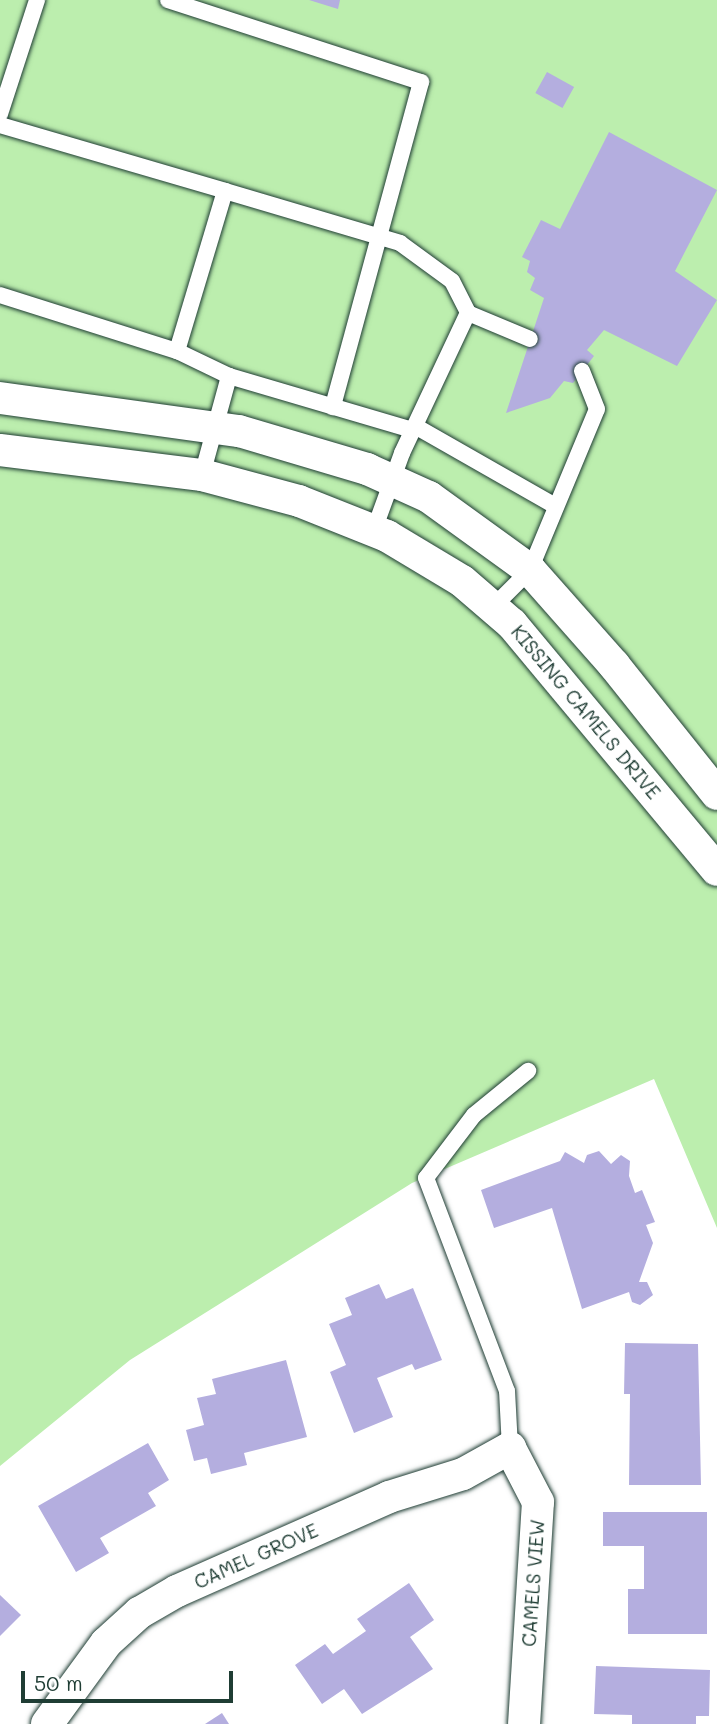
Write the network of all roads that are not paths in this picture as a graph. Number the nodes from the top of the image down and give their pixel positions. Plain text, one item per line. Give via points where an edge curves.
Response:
1 (37, 0) edge
2 (168, 0) edge
3 (0, 114) edge
4 (0, 125) edge
5 (225, 191) junction
6 (380, 238) junction
7 (0, 295) edge
8 (468, 313) junction
9 (530, 340) dead end
10 (177, 351) junction
11 (582, 371) dead end
12 (229, 376) junction
13 (0, 398) edge
14 (333, 407) junction
15 (217, 428) junction
16 (414, 428) junction
17 (0, 450) edge
18 (202, 475) junction
19 (392, 479) junction
20 (555, 506) junction
21 (374, 530) junction
22 (530, 570) junction
23 (493, 607) junction
24 (717, 794) edge
25 (717, 870) edge
26 (528, 1070) dead end
27 (510, 1448) junction
28 (47, 1724) edge
29 (524, 1724) edge

1 - 3 lane
2 - 6 lane via 421,82
4 - 5 lane
5 - 6 lane
5 - 10 lane
6 - 8 lane via 400,243 452,281
6 - 14 lane
7 - 10 lane
8 - 9 lane
8 - 16 lane
10 - 12 lane
11 - 20 lane via 597,409
12 - 14 lane
12 - 15 lane
13 - 15 street
14 - 16 lane
15 - 18 lane
15 - 19 street
16 - 19 lane
16 - 20 lane
17 - 18 street, KISSING CAMELS DRIVE
18 - 21 street, KISSING CAMELS DRIVE via 287,497
19 - 21 lane
19 - 22 street via 429,497
20 - 22 lane
21 - 23 street, KISSING CAMELS DRIVE via 462,581
22 - 23 lane
22 - 24 street via 614,665
23 - 25 street, KISSING CAMELS DRIVE via 562,680
26 - 27 lane via 474,1115 426,1178 507,1391
27 - 28 street, CAMEL GROVE via 463,1474 388,1497 177,1591 139,1614 106,1643
27 - 29 street, CAMELS VIEW via 538,1502

